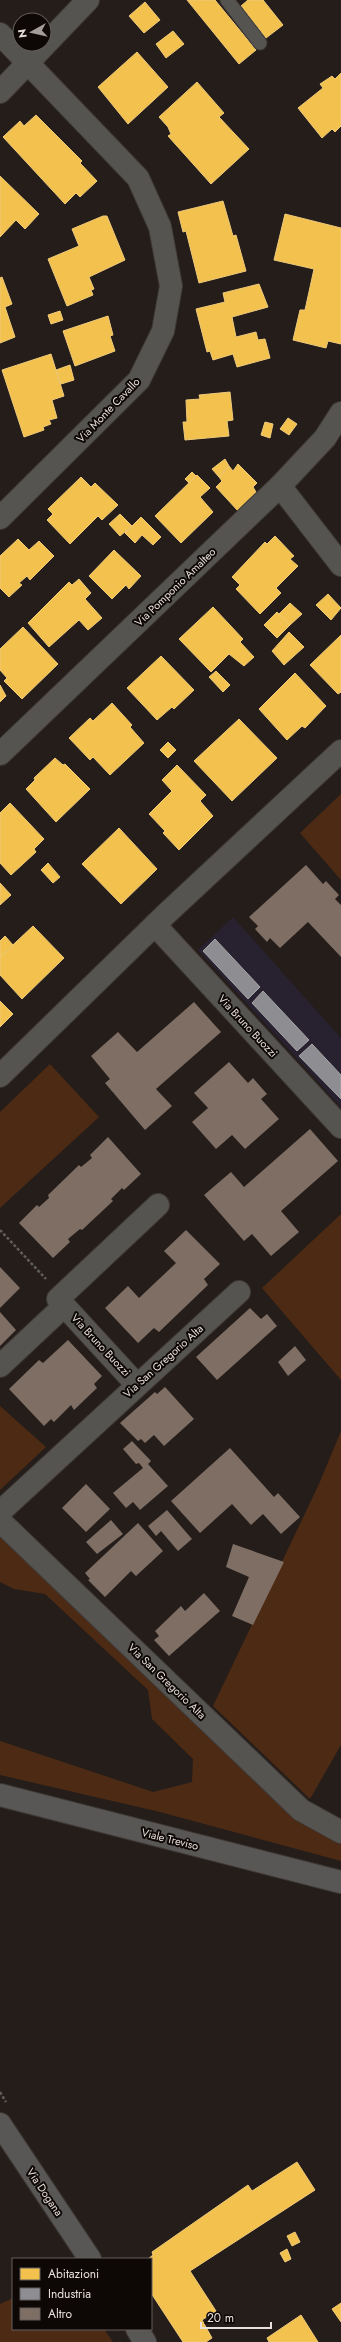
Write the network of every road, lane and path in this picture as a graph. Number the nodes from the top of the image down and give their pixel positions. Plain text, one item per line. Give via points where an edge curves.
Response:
1 (88, 0) edge
2 (227, 0) edge
3 (0, 34) edge
4 (260, 43) dead end
5 (27, 63) junction
6 (0, 92) edge
7 (341, 412) edge
8 (280, 486) junction
9 (0, 518) edge
10 (341, 565) edge
11 (341, 751) edge
12 (0, 754) edge
13 (155, 925) junction
14 (0, 1076) edge
15 (341, 1127) edge
16 (158, 1205) dead end
17 (0, 1230) edge
18 (239, 1292) dead end
19 (63, 1301) junction
20 (0, 1366) edge
21 (137, 1385) junction
22 (0, 1512) edge
23 (0, 1521) edge
24 (0, 1795) edge
25 (341, 1832) edge
26 (341, 1882) edge
27 (0, 2124) edge
28 (89, 2258) edge
29 (138, 2330) edge
30 (145, 2342) edge

1 - 5 street
2 - 4 lane
3 - 5 street, Via Monte Cavallo
5 - 6 street
5 - 9 street, Via Monte Cavallo via 138,178 160,227 171,286 163,331 139,380
7 - 8 street, Via Pomponio Amalteo via 325,438
8 - 10 street
8 - 12 street, Via Pomponio Amalteo
11 - 13 street
13 - 14 street
13 - 15 street, Via Bruno Buozzi
16 - 19 street, Via Bruno Buozzi
17 - 19 path
18 - 21 street, Via San Gregorio Alta
19 - 20 street, Via Bruno Buozzi
19 - 21 street, Via Bruno Buozzi
21 - 22 street, Via San Gregorio Alta
23 - 25 street, Via San Gregorio Alta via 301,1810
24 - 26 main road, Viale Treviso
27 - 28 main road, Via Dogana
29 - 30 main road

